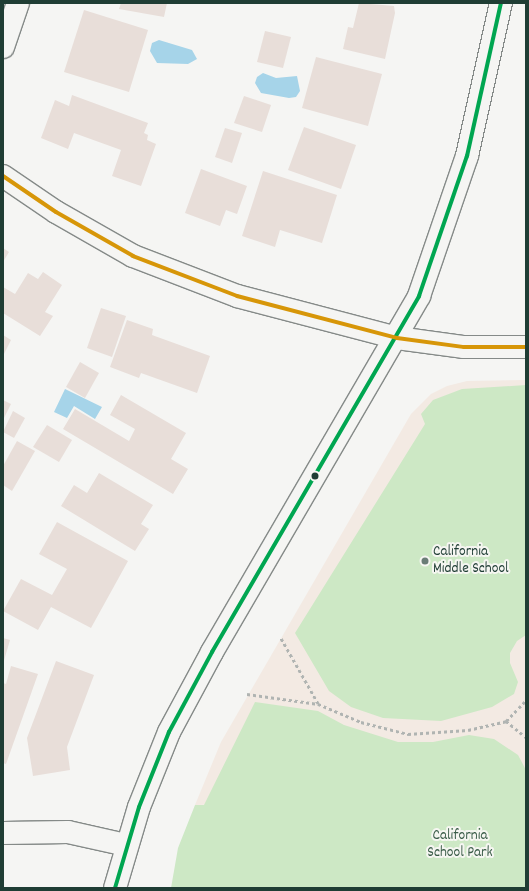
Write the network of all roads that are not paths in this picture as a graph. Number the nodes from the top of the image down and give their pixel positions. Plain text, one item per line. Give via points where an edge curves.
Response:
1 (18, 3) edge
2 (501, 3) edge
3 (3, 47) edge
4 (3, 176) edge
5 (397, 338) junction
6 (526, 347) edge
7 (3, 833) edge
8 (126, 845) junction
9 (115, 888) edge

1 - 3 main road
2 - 5 main road via 467,156 420,296
4 - 5 main road via 56,212 133,256 237,296
5 - 6 main road via 464,348
5 - 8 main road via 212,652 169,732
7 - 8 main road via 68,832
8 - 9 main road

